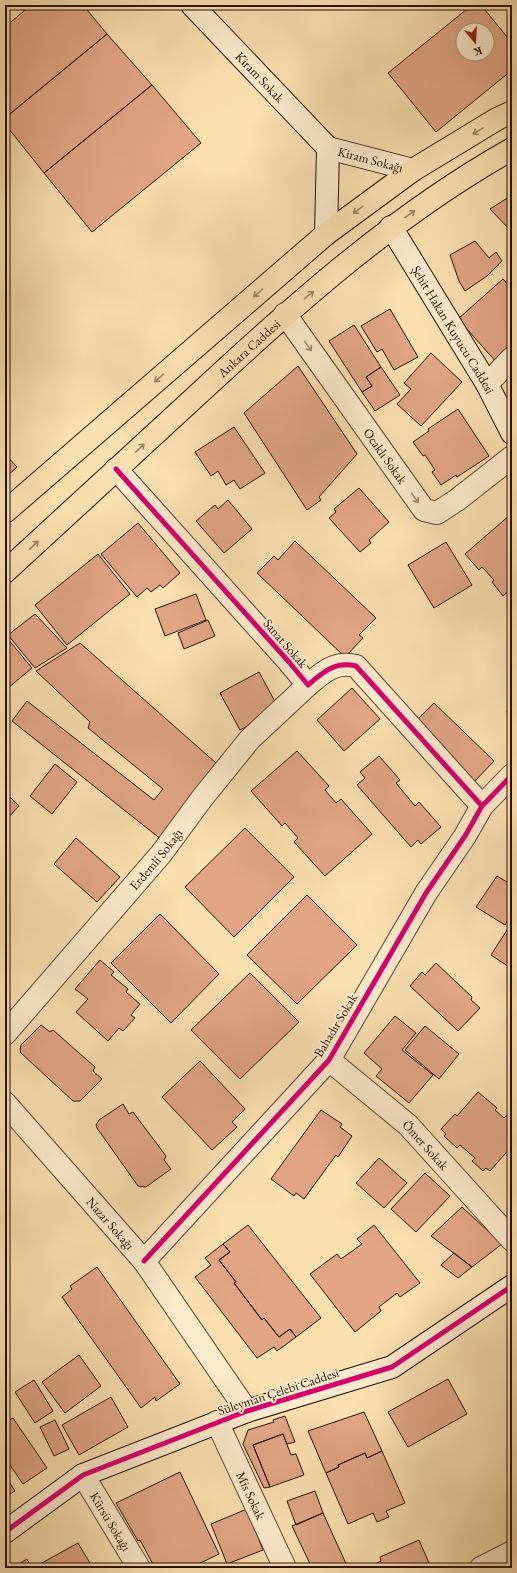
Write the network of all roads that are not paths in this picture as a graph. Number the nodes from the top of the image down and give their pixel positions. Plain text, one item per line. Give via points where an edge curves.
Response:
1 (192, 5) edge
2 (512, 112) edge
3 (328, 148) junction
4 (512, 149) edge
5 (413, 170) junction
6 (392, 227) junction
7 (326, 234) junction
8 (285, 314) junction
9 (512, 358) edge
10 (487, 384) junction
11 (512, 433) edge
12 (512, 457) edge
13 (116, 469) junction
14 (5, 512) edge
15 (5, 572) edge
16 (308, 686) junction
17 (512, 776) edge
18 (482, 806) junction
19 (5, 1034) edge
20 (329, 1060) junction
21 (5, 1103) edge
22 (512, 1240) edge
23 (144, 1261) junction
24 (512, 1286) edge
25 (248, 1411) junction
26 (217, 1422) junction
27 (83, 1475) junction
28 (5, 1532) edge
29 (512, 1552) edge
30 (139, 1568) edge
31 (286, 1568) edge
32 (481, 1568) edge

1 - 3 street, Kiram Sokak
2 -> 5 main road
3 - 5 street, Kiram Sokağı
3 - 7 street
6 -> 4 main road, Ankara Caddesi via 456,182
5 -> 7 main road
8 -> 6 main road, Ankara Caddesi
6 - 10 street, Şehit Hakan Kuyucu Caddesi
7 -> 14 main road
8 -> 12 street, Ocaklı Sokak via 424,510 437,513
13 -> 8 main road, Ankara Caddesi
9 - 10 street
10 - 11 street, Şehit Hakan Kuyucu Caddesi
15 -> 13 main road, Ankara Caddesi
13 - 16 street, Sanat Sokak
16 - 18 street, Sanat Sokak via 330,668 346,664 356,666
16 - 19 street, Erdemli Sokağı via 250,739 161,854
17 - 18 street, Bahadır Sokak
18 - 20 street, Bahadır Sokak via 465,836 426,892
20 - 22 street, Ömer Sokak via 408,1125
20 - 23 street, Bahadır Sokak
21 - 23 street, Nazar Sokağı
23 - 25 street, Nazar Sokağı
24 - 25 street, Süleyman Çelebi Caddesi via 392,1367
25 - 26 street, Süleyman Çelebi Caddesi
26 - 27 street, Süleyman Çelebi Caddesi
26 - 31 street, Mis Sokak
27 - 28 street, Süleyman Çelebi Caddesi
27 - 30 street, Kürsü Sokağı
29 - 32 street

